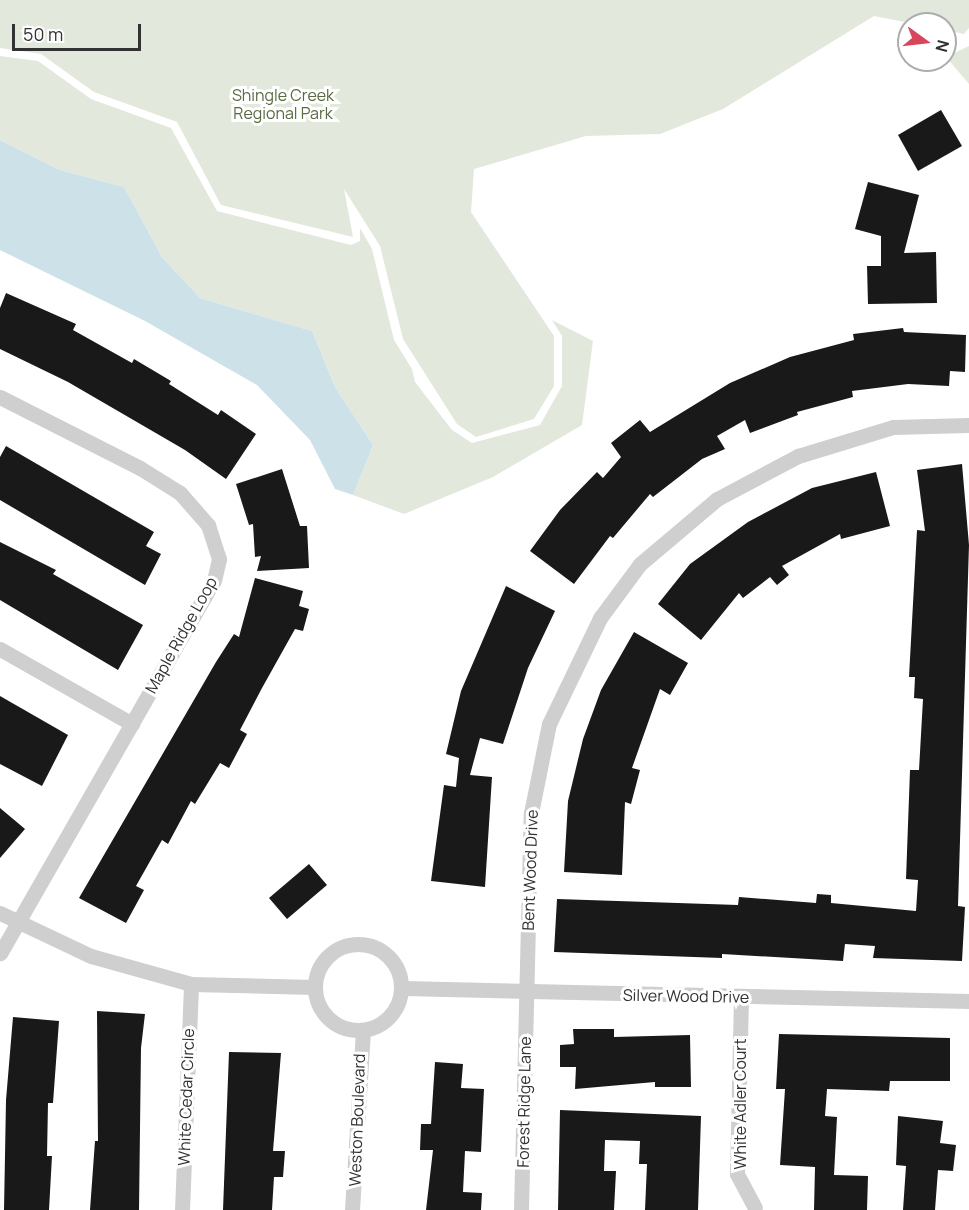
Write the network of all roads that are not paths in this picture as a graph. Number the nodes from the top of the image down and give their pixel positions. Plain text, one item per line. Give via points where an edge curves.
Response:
1 (0, 397) edge
2 (969, 425) edge
3 (0, 649) edge
4 (132, 724) junction
5 (0, 913) edge
6 (18, 923) junction
7 (0, 953) edge
8 (191, 984) junction
9 (315, 987) junction
10 (403, 988) junction
11 (527, 993) junction
12 (741, 997) junction
13 (969, 1001) edge
14 (363, 1031) junction
15 (755, 1208) dead end
16 (182, 1210) edge
17 (352, 1210) edge
18 (521, 1210) edge

1 - 4 street, Maple Ridge Loop via 140,468 180,493 208,525 219,559 214,580
2 - 11 street, Bent Wood Drive via 893,427 798,456 717,500 640,564 600,618 549,724 531,813
3 - 4 street
4 - 6 street, Maple Ridge Loop
5 - 6 street
6 - 7 street, Maple Ridge Loop
6 - 8 street via 91,956
8 - 9 street
8 - 16 street, White Cedar Circle
9 - 10 street via 321,963 329,954 341,946 361,943 385,951 398,968
9 - 14 street via 320,1007 329,1019 341,1028
10 - 11 street, Silver Wood Drive
10 - 14 street via 399,1005 386,1021
11 - 12 street, Silver Wood Drive
11 - 18 street, Forest Ridge Lane
12 - 13 street, Silver Wood Drive
12 - 15 street, White Adler Court via 737,1174
14 - 17 street, Weston Boulevard

